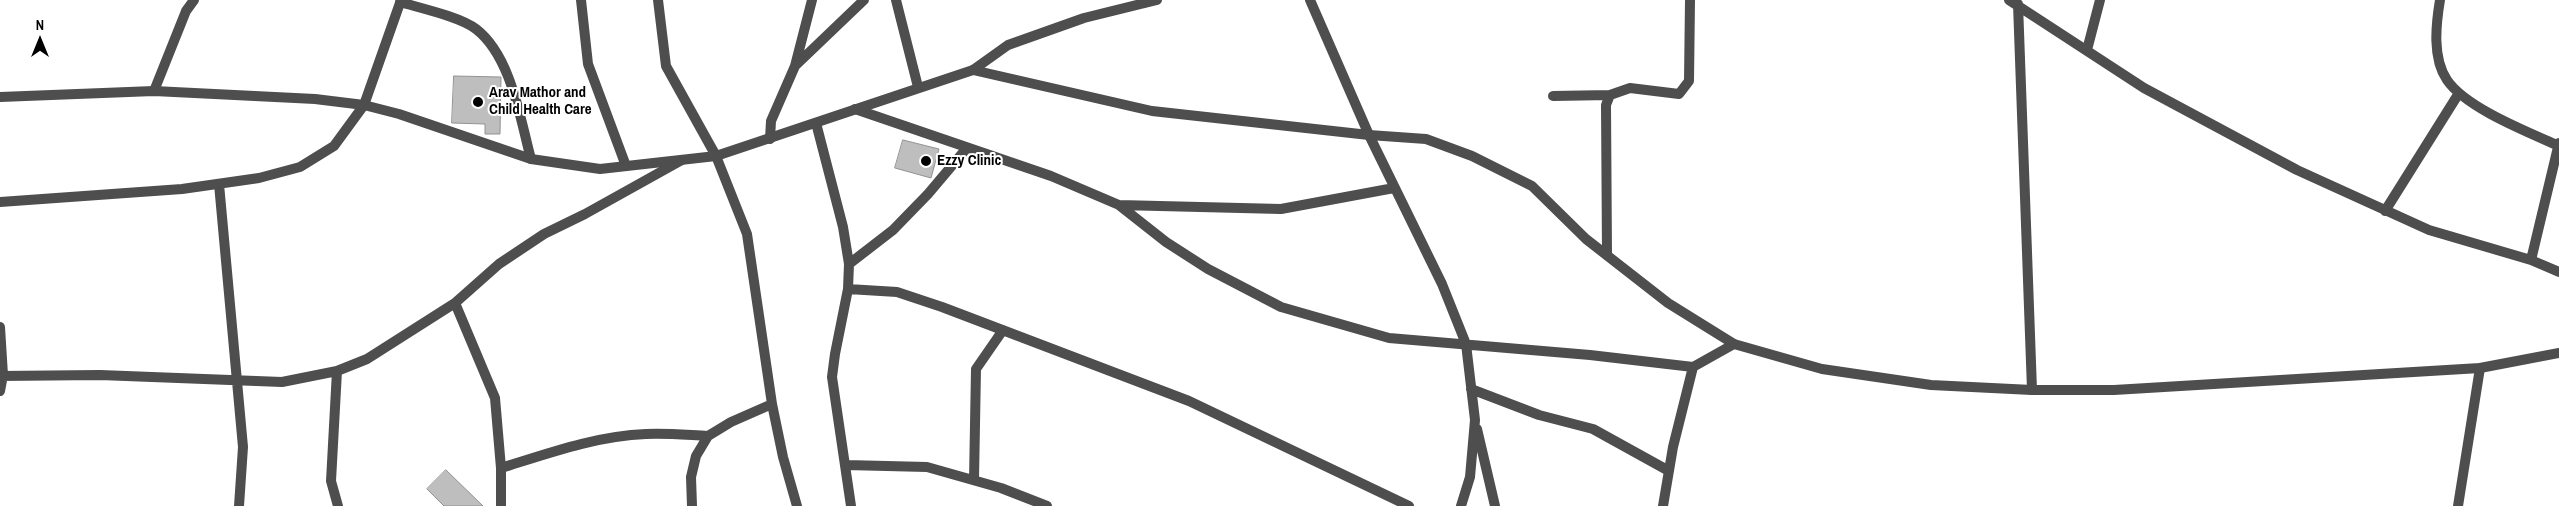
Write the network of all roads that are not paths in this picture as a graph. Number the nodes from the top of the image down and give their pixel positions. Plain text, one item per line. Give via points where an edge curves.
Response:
1 (194, 0) edge
2 (581, 0) edge
3 (658, 0) edge
4 (812, 0) edge
5 (864, 0) edge
6 (896, 0) edge
7 (1157, 0) edge
8 (1310, 0) edge
9 (1690, 0) edge
10 (2100, 0) edge
11 (2437, 0) edge
12 (400, 1) edge
13 (2014, 2) edge
14 (2087, 50) junction
15 (795, 66) junction
16 (974, 70) junction
17 (918, 87) junction
18 (154, 91) junction
19 (2459, 92) junction
20 (1610, 95) junction
21 (1554, 96) dead end
22 (0, 97) edge
23 (364, 105) junction
24 (855, 109) junction
25 (816, 123) junction
26 (1369, 136) junction
27 (770, 138) junction
28 (2559, 145) edge
29 (966, 149) junction
30 (716, 156) junction
31 (531, 159) junction
32 (683, 160) junction
33 (626, 166) junction
34 (219, 184) junction
35 (1394, 188) junction
36 (0, 202) edge
37 (1119, 205) junction
38 (2385, 211) junction
39 (1607, 256) junction
40 (2531, 260) junction
41 (849, 264) junction
42 (2559, 272) edge
43 (848, 289) junction
44 (455, 303) junction
45 (0, 327) edge
46 (1002, 330) junction
47 (1466, 344) junction
48 (1734, 344) junction
49 (2559, 354) edge
50 (1693, 367) junction
51 (2480, 368) junction
52 (337, 371) junction
53 (2, 375) edge
54 (236, 381) junction
55 (1471, 389) junction
56 (2032, 390) junction
57 (0, 391) edge
58 (772, 404) junction
59 (1474, 420) junction
60 (708, 436) junction
61 (846, 465) junction
62 (502, 468) junction
63 (1669, 471) junction
64 (974, 480) junction
65 (239, 506) edge
66 (338, 506) edge
67 (501, 506) edge
68 (692, 506) edge
69 (797, 506) edge
70 (851, 506) edge
71 (1047, 506) edge
72 (1409, 506) edge
73 (1461, 506) edge
74 (1495, 506) edge
75 (1663, 506) edge
76 (2458, 506) edge

1 - 18 street via 186,11
2 - 33 street via 588,64
3 - 30 street via 666,66
4 - 15 street
5 - 15 street
6 - 17 street
7 - 16 street via 1084,18 1008,45
8 - 26 street
9 - 20 street via 1689,81 1679,94 1630,88
10 - 14 street
11 - 19 street via 2438,56 2446,79
12 - 23 street
12 - 31 street via 476,28 493,47 507,73
13 - 14 street
13 - 56 street
14 - 38 street via 2153,93 2297,170
15 - 27 street via 771,122
16 - 17 street
16 - 26 street via 1152,111
17 - 24 street
18 - 22 street
18 - 23 street via 315,99
19 - 28 street via 2493,116
19 - 38 street
20 - 21 street
20 - 39 street via 1606,105
23 - 31 street
23 - 34 street via 334,146 300,167
24 - 25 street
24 - 29 street
25 - 27 street
25 - 41 street via 844,226
26 - 35 street
26 - 39 street via 1426,138 1472,156 1532,186
27 - 30 street
28 - 40 street
29 - 37 street via 1051,176
29 - 41 street via 893,230
30 - 32 street
30 - 58 street via 747,234
31 - 33 street via 600,169
32 - 33 street
32 - 44 street via 544,234 499,264
34 - 36 street
34 - 54 street
35 - 37 street via 1281,209
35 - 47 street via 1442,284
37 - 47 street via 1208,270 1281,307 1389,338
38 - 40 street via 2429,230
39 - 48 street via 1668,303
40 - 42 street
41 - 43 street
43 - 46 street via 897,292
43 - 61 street via 832,377
44 - 52 street via 367,359
44 - 62 street via 495,398
45 - 53 street
46 - 64 street via 976,369
46 - 72 street via 1189,401
47 - 50 street
47 - 55 street
48 - 50 street
48 - 56 street via 1822,369 1931,385
49 - 51 street
50 - 63 street
51 - 56 street via 2114,390
51 - 76 street
52 - 54 street via 282,382
52 - 66 street via 331,481
53 - 54 street via 100,375
53 - 57 street
54 - 65 street via 243,447
55 - 59 street
55 - 63 street via 1539,415 1593,429
58 - 60 street
58 - 69 street
59 - 73 street via 1470,478
59 - 74 street
60 - 62 street via 647,434 606,439 563,448
60 - 68 street via 696,456 691,477
61 - 64 street via 927,467
61 - 70 street
62 - 67 street
63 - 75 street
64 - 71 street

